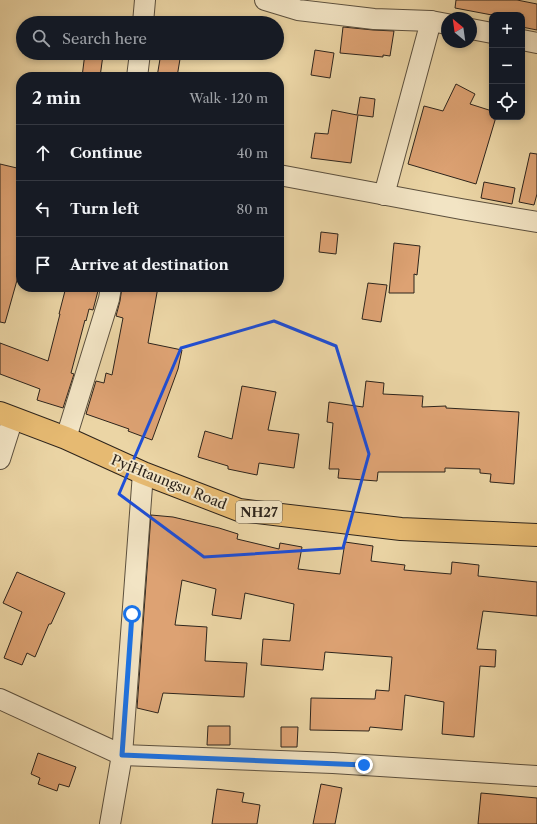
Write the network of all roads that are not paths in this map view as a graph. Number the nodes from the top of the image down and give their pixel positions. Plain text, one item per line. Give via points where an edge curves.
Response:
1 (145, 0) edge
2 (265, 0) edge
3 (144, 16) edge
4 (439, 23) edge
5 (477, 30) edge
6 (489, 33) edge
7 (525, 41) edge
8 (537, 43) edge
9 (139, 60) edge
10 (138, 72) edge
11 (284, 176) edge
12 (384, 195) junction
13 (537, 222) edge
14 (110, 292) edge
15 (6, 415) edge
16 (66, 438) junction
17 (0, 459) edge
18 (143, 473) junction
19 (537, 535) edge
20 (0, 699) edge
21 (122, 755) junction
22 (537, 776) edge
23 (110, 824) edge

1 - 3 street
2 - 4 street via 298,10
4 - 12 street
5 - 6 street
7 - 8 street
9 - 10 street
11 - 12 street
12 - 13 street
14 - 16 street
15 - 16 highway, PyiHtaungsu Road / NH27
15 - 17 street
16 - 18 highway, PyiHtaungsu Road / NH27
18 - 19 highway, PyiHtaungsu Road / NH27 via 239,510 401,529
18 - 21 street
20 - 21 street
21 - 22 street via 333,763
21 - 23 street

